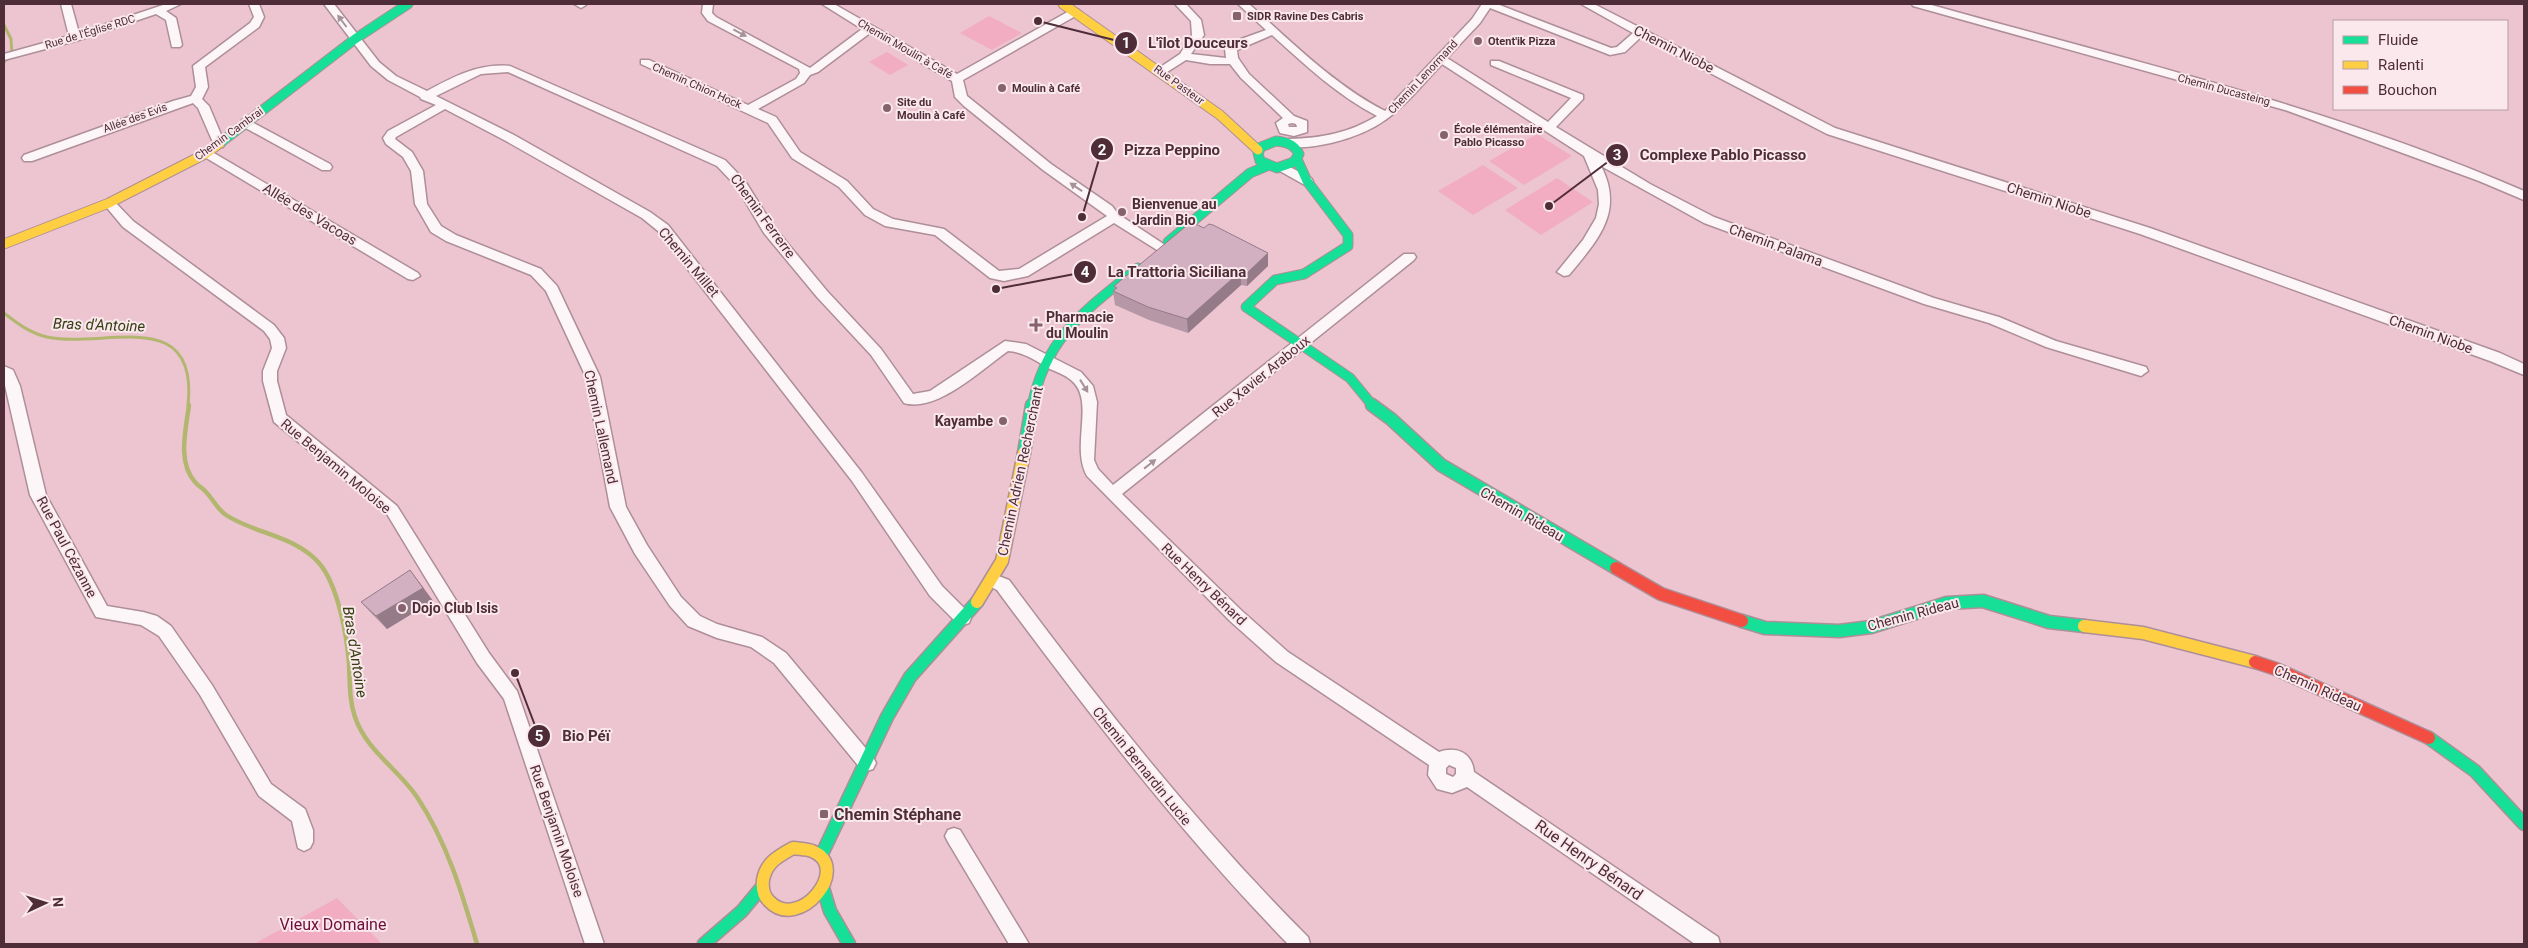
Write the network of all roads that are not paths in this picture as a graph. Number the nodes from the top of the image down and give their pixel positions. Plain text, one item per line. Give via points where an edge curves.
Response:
1 (66, 4) edge
2 (176, 4) edge
3 (254, 4) edge
4 (329, 4) edge
5 (408, 4) edge
6 (708, 4) edge
7 (827, 4) edge
8 (1064, 4) edge
9 (1180, 4) edge
10 (1243, 4) edge
11 (1487, 4) edge
12 (1586, 4) edge
13 (1918, 4) edge
14 (157, 11) junction
15 (1075, 12) junction
16 (869, 29) junction
17 (1273, 31) junction
18 (1640, 32) junction
19 (75, 38) junction
20 (355, 39) junction
21 (176, 45) dead end
22 (1184, 56) junction
23 (4, 57) edge
24 (1440, 58) junction
25 (1232, 61) junction
26 (645, 62) dead end
27 (1495, 63) dead end
28 (1160, 72) junction
29 (806, 73) junction
30 (957, 79) junction
31 (425, 97) junction
32 (195, 99) junction
33 (442, 106) junction
34 (749, 109) junction
35 (1220, 115) junction
36 (1386, 116) junction
37 (1290, 119) dead end
38 (246, 123) junction
39 (1549, 128) junction
40 (1269, 142) junction
41 (1318, 142) junction
42 (1289, 143) junction
43 (219, 144) junction
44 (206, 153) junction
45 (1588, 153) junction
46 (1298, 157) junction
47 (28, 158) dead end
48 (1261, 158) junction
49 (1282, 167) junction
50 (326, 168) dead end
51 (1622, 174) junction
52 (1307, 181) junction
53 (1604, 183) junction
54 (2524, 196) edge
55 (109, 203) junction
56 (1114, 217) junction
57 (4, 244) edge
58 (1155, 253) junction
59 (1409, 257) dead end
60 (1564, 272) dead end
61 (414, 276) dead end
62 (1300, 344) junction
63 (1044, 360) junction
64 (2524, 370) edge
65 (4, 371) edge
66 (2141, 371) dead end
67 (1112, 494) junction
68 (993, 580) junction
69 (963, 618) junction
70 (867, 763) junction
71 (841, 813) junction
72 (2524, 824) edge
73 (954, 836) dead end
74 (304, 842) dead end
75 (804, 848) junction
76 (821, 856) junction
77 (761, 888) junction
78 (823, 888) junction
79 (768, 902) junction
80 (806, 905) junction
81 (830, 911) junction
82 (742, 912) junction
83 (595, 944) edge
84 (704, 944) edge
85 (849, 944) edge
86 (1020, 944) edge
87 (1302, 944) edge
88 (1711, 944) edge

1 - 19 street
2 - 14 street, Rue de l'Église RDC
3 - 32 street via 258,22 199,66 203,88
20 -> 4 street, Chemin Millet
5 - 20 street, Chemin Cambrai
6 -> 29 street via 707,13 712,19 804,67
7 - 16 street, Chemin Moulin à Café
8 - 15 street, Rue Pasteur
9 - 22 street via 1191,14 1198,28 1198,35
10 - 17 street
11 - 18 street via 1610,52 1621,50
11 - 24 street, Chemin Lenormand via 1476,21
12 - 18 street, Chemin Niobe
13 - 54 street, Chemin Ducasteing via 2289,108
14 - 19 street, Rue de l'Église RDC
14 - 21 street via 170,18
15 - 28 street, Rue Pasteur
15 - 30 street
16 - 29 street, Chemin Chion Hock
16 - 30 street, Chemin Moulin à Café
17 - 25 street via 1237,44 1231,49
17 - 36 street via 1343,92
18 - 64 street, Chemin Niobe via 1831,131 2146,231
19 - 23 street, Rue de l'Église RDC
20 - 31 street, Chemin Millet via 382,71
20 - 38 street, Chemin Cambrai
22 - 25 street
22 - 28 street
24 - 36 street, Chemin Lenormand
24 - 39 street, Chemin Palama
25 - 37 street
26 - 34 street, Chemin Chion Hock
27 - 39 street via 1579,97
28 - 35 street, Rue Pasteur
29 - 34 street, Chemin Chion Hock via 800,81
56 -> 30 street, Chemin Moulin à Café via 1108,208 1046,167 968,104 961,97
31 - 33 street, Chemin Millet
31 - 63 street, Chemin Ferrerre via 484,69 510,69 720,163 740,184 769,230 876,352 909,398 920,400 935,394 1005,346 1021,347
32 - 43 street via 203,106
32 - 47 street, Allée des Evis
33 - 69 street, Chemin Millet via 510,138 646,215 663,228 857,477 936,591
33 - 70 street, Chemin Lallemand via 392,134 390,141 408,155 417,171 421,204 436,229 536,272 552,289 593,377 618,507 625,523 683,612 708,628 773,651
34 - 56 street, Chemin Chion Hock via 777,125 796,155 843,184 869,212 890,223 939,232 995,275 1004,277 1023,273
35 - 40 street, Rue Pasteur
35 - 48 street, Rue Pasteur
36 - 41 street, Chemin Lenormand via 1366,128
38 - 43 street, Chemin Cambrai
38 - 50 street
39 - 45 street, Chemin Palama
40 - 42 street
40 - 48 street
41 - 42 street, Chemin Lenormand
41 - 46 street, Chemin Lenormand
42 - 46 street via 1298,150
43 - 44 street, Chemin Cambrai
44 - 55 street, Chemin Cambrai
44 - 61 street, Allée des Vacoas
45 - 51 street, Chemin Palama
45 - 53 street
46 - 49 street
46 - 52 street
48 - 49 street
48 - 58 street, Chemin Adrien Recherchant via 1250,173
49 - 52 street
51 - 53 street
51 - 66 street, Chemin Palama via 1710,220 1929,301 1994,320 2051,344
52 - 62 street, Chemin Rideau via 1345,230 1348,246 1304,274 1275,280 1246,307
53 - 60 street via 1604,213 1593,238
55 - 57 street, Chemin Cambrai
55 - 83 street, Rue Benjamin Moloise via 128,224 269,328 277,338 279,348 270,371 279,418 392,510 511,696
56 - 58 street, Chemin Moulin à Café
58 - 63 street, Chemin Adrien Recherchant via 1073,323 1056,340
59 - 62 street, Rue Xavier Araboux
67 -> 62 street, Rue Xavier Araboux
62 - 72 street, Chemin Rideau via 1350,378 1376,409 1441,465 1661,594 1765,628 1839,631 1871,627 1947,603 1983,601 2049,622 2143,633 2231,654 2276,669 2438,742 2487,780
63 -> 67 street, Rue Henry Bénard via 1076,376 1088,390 1087,460 1092,472
63 - 68 street, Chemin Adrien Recherchant via 1004,552
65 - 74 street, Rue Paul Cézanne via 13,386 38,495 102,612 144,617 159,624 206,690 265,790 303,820
67 - 88 street, Rue Henry Bénard via 1282,657 1439,762 1437,774 1443,782 1457,785 1466,776
68 - 69 street, Chemin Adrien Recherchant
68 - 87 street, Chemin Bernardin Lucie via 1003,585 1090,702 1201,838 1250,894
69 - 70 street, Chemin Adrien Recherchant via 910,677 887,717
70 - 71 street, Chemin Adrien Recherchant
71 - 75 street, Chemin Adrien Recherchant
71 - 76 street, Chemin Adrien Recherchant
73 - 86 street
75 - 76 street
75 - 77 street, Chemin Adrien Recherchant via 783,852 773,859 764,873
76 - 78 street via 827,871
77 - 79 street
77 - 82 street, Chemin Adrien Recherchant
78 - 80 street
78 - 81 street
79 - 80 street via 789,910
79 - 82 street, Chemin Adrien Recherchant
80 - 81 street
81 - 85 street
82 - 84 street, Chemin Adrien Recherchant

